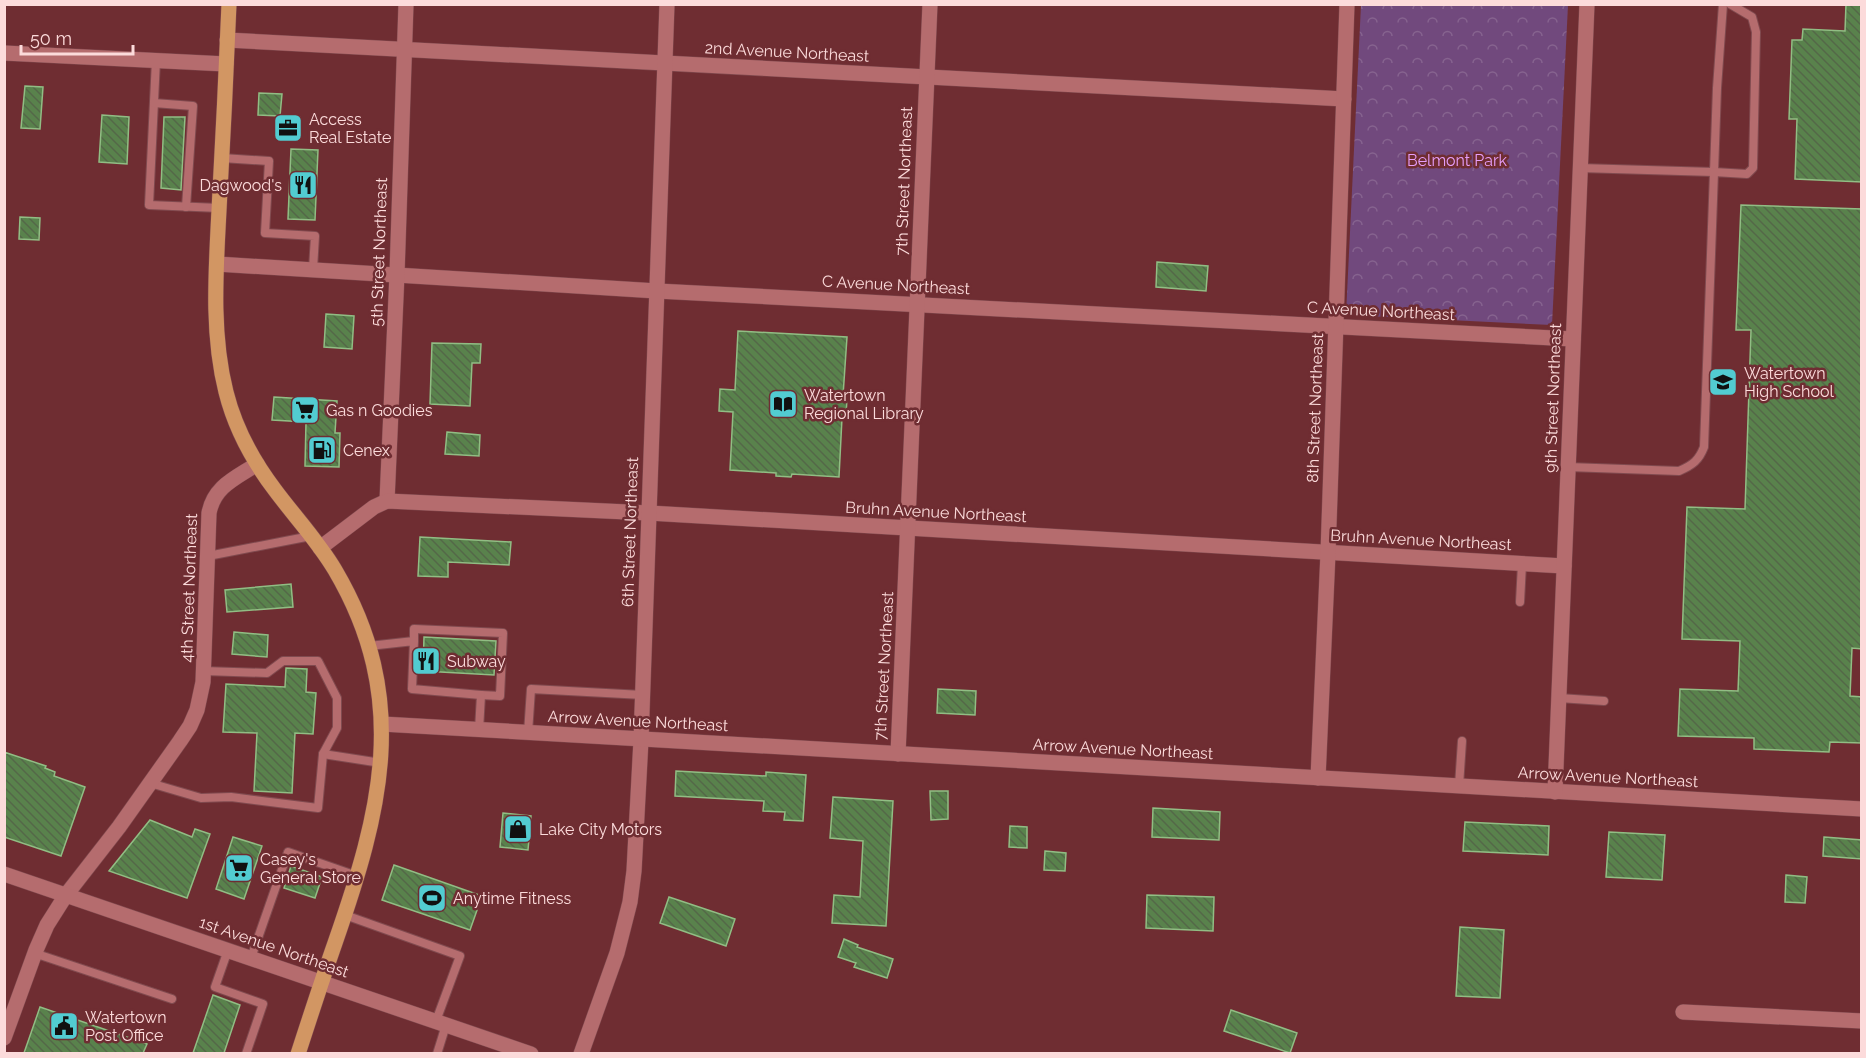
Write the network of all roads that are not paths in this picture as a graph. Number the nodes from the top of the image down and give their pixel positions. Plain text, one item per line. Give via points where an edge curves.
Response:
1 (229, 4) edge
2 (405, 4) edge
3 (666, 4) edge
4 (930, 4) edge
5 (1347, 4) edge
6 (1587, 4) edge
7 (1723, 4) edge
8 (1730, 4) edge
9 (227, 39) junction
10 (404, 49) junction
11 (4, 53) edge
12 (156, 60) junction
13 (664, 63) junction
14 (226, 64) junction
15 (927, 77) junction
16 (1344, 99) junction
17 (154, 104) junction
18 (222, 158) junction
19 (1580, 168) junction
20 (1714, 172) junction
21 (186, 207) junction
22 (219, 208) junction
23 (217, 264) junction
24 (313, 269) junction
25 (397, 274) junction
26 (657, 291) junction
27 (917, 305) junction
28 (1336, 327) junction
29 (1573, 339) junction
30 (257, 464) junction
31 (1568, 467) junction
32 (387, 501) junction
33 (649, 513) junction
34 (908, 529) junction
35 (315, 542) junction
36 (1328, 553) junction
37 (208, 556) junction
38 (1521, 564) junction
39 (1564, 566) junction
40 (1520, 602) dead end
41 (414, 641) junction
42 (369, 646) junction
43 (204, 671) junction
44 (481, 694) junction
45 (642, 695) junction
46 (1559, 698) junction
47 (1604, 700) dead end
48 (382, 724) junction
49 (480, 730) junction
50 (528, 733) junction
51 (641, 740) junction
52 (1462, 741) dead end
53 (323, 753) junction
54 (898, 754) junction
55 (381, 763) junction
56 (1318, 777) junction
57 (150, 783) junction
58 (1459, 786) junction
59 (1555, 792) junction
60 (1862, 809) edge
61 (4, 874) edge
62 (357, 876) junction
63 (66, 895) junction
64 (345, 915) junction
65 (228, 950) junction
66 (34, 953) junction
67 (251, 958) junction
68 (322, 982) junction
69 (172, 999) dead end
70 (1683, 1012) dead end
71 (1862, 1021) edge
72 (441, 1023) junction
73 (5, 1036) edge
74 (246, 1053) edge
75 (298, 1053) edge
76 (437, 1053) edge
77 (531, 1053) edge
78 (581, 1053) edge

1 - 9 main road
2 - 10 street, 5th Street Northeast
3 - 13 street, 6th Street Northeast
4 - 15 street, 7th Street Northeast
5 - 16 street, 8th Street Northeast
6 - 19 street, 9th Street Northeast
7 - 20 lane
8 - 20 lane via 1752,17 1756,32 1753,168 1747,174
9 - 10 street, 2nd Avenue Northeast
9 - 14 main road
10 - 13 street, 2nd Avenue Northeast
10 - 25 street, 5th Street Northeast
11 - 12 street
12 - 14 street
12 - 17 lane
13 - 15 street, 2nd Avenue Northeast
13 - 26 street, 6th Street Northeast
14 - 18 main road
15 - 16 street, 2nd Avenue Northeast
15 - 27 street, 7th Street Northeast
16 - 28 street, 8th Street Northeast
17 - 21 lane via 149,205
17 - 21 lane via 192,106
18 - 22 main road
18 - 24 lane via 269,161 265,233 315,236
19 - 20 lane
19 - 29 street, 9th Street Northeast
20 - 31 lane via 1705,433 1700,458 1679,471
21 - 22 lane
22 - 23 main road
23 - 24 street, C Avenue Northeast
23 - 30 main road via 221,372 233,418
24 - 25 street, C Avenue Northeast
25 - 26 street, C Avenue Northeast
25 - 32 street, 5th Street Northeast
26 - 27 street, C Avenue Northeast
26 - 33 street, 6th Street Northeast
27 - 28 street, C Avenue Northeast
27 - 34 street, 7th Street Northeast
28 - 29 street, C Avenue Northeast
28 - 36 street, 8th Street Northeast
29 - 31 street, 9th Street Northeast
30 - 35 main road
30 - 37 street, 4th Street Northeast via 220,489 212,500
31 - 39 street, 9th Street Northeast
32 - 33 street, Bruhn Avenue Northeast
32 - 35 street
33 - 34 street, Bruhn Avenue Northeast
33 - 45 street, 6th Street Northeast
34 - 36 street, Bruhn Avenue Northeast
34 - 54 street, 7th Street Northeast
35 - 37 lane
35 - 42 main road via 351,600
36 - 38 street, Bruhn Avenue Northeast
36 - 56 street, 8th Street Northeast
37 - 43 street, 4th Street Northeast
38 - 39 street, Bruhn Avenue Northeast
38 - 40 lane
39 - 46 street, 9th Street Northeast
41 - 42 lane
41 - 44 lane via 412,689
41 - 44 lane via 414,629 503,633 500,696
42 - 48 main road via 378,681
43 - 53 lane via 267,673 283,662 318,661 337,698 336,728
43 - 57 street, 4th Street Northeast via 200,699 190,726
44 - 49 lane
45 - 50 lane via 531,689
45 - 51 street, 6th Street Northeast
46 - 47 lane
46 - 59 street, 9th Street Northeast
48 - 49 street, Arrow Avenue Northeast
48 - 55 main road
49 - 50 street, Arrow Avenue Northeast
50 - 51 street, Arrow Avenue Northeast
51 - 54 street, Arrow Avenue Northeast
51 - 78 street, 6th Street Northeast via 630,902
52 - 58 lane
53 - 55 lane
53 - 57 lane via 318,808 231,797 201,798
54 - 56 street, Arrow Avenue Northeast
55 - 62 main road via 371,828
56 - 58 street, Arrow Avenue Northeast
57 - 63 street, 4th Street Northeast
58 - 59 street, Arrow Avenue Northeast
59 - 60 street, Arrow Avenue Northeast
61 - 63 street, 1st Avenue Northeast
62 - 64 main road
62 - 67 lane via 288,852
63 - 65 street, 1st Avenue Northeast
63 - 66 street, 4th Street Northeast
64 - 68 main road
64 - 72 lane via 460,956
65 - 67 street, 1st Avenue Northeast
65 - 74 lane via 215,987 263,1004
66 - 69 lane
66 - 73 street, 4th Street Northeast
67 - 68 street, 1st Avenue Northeast
68 - 72 street, 1st Avenue Northeast
68 - 75 main road
70 - 71 street
72 - 76 lane
72 - 77 street, 1st Avenue Northeast

